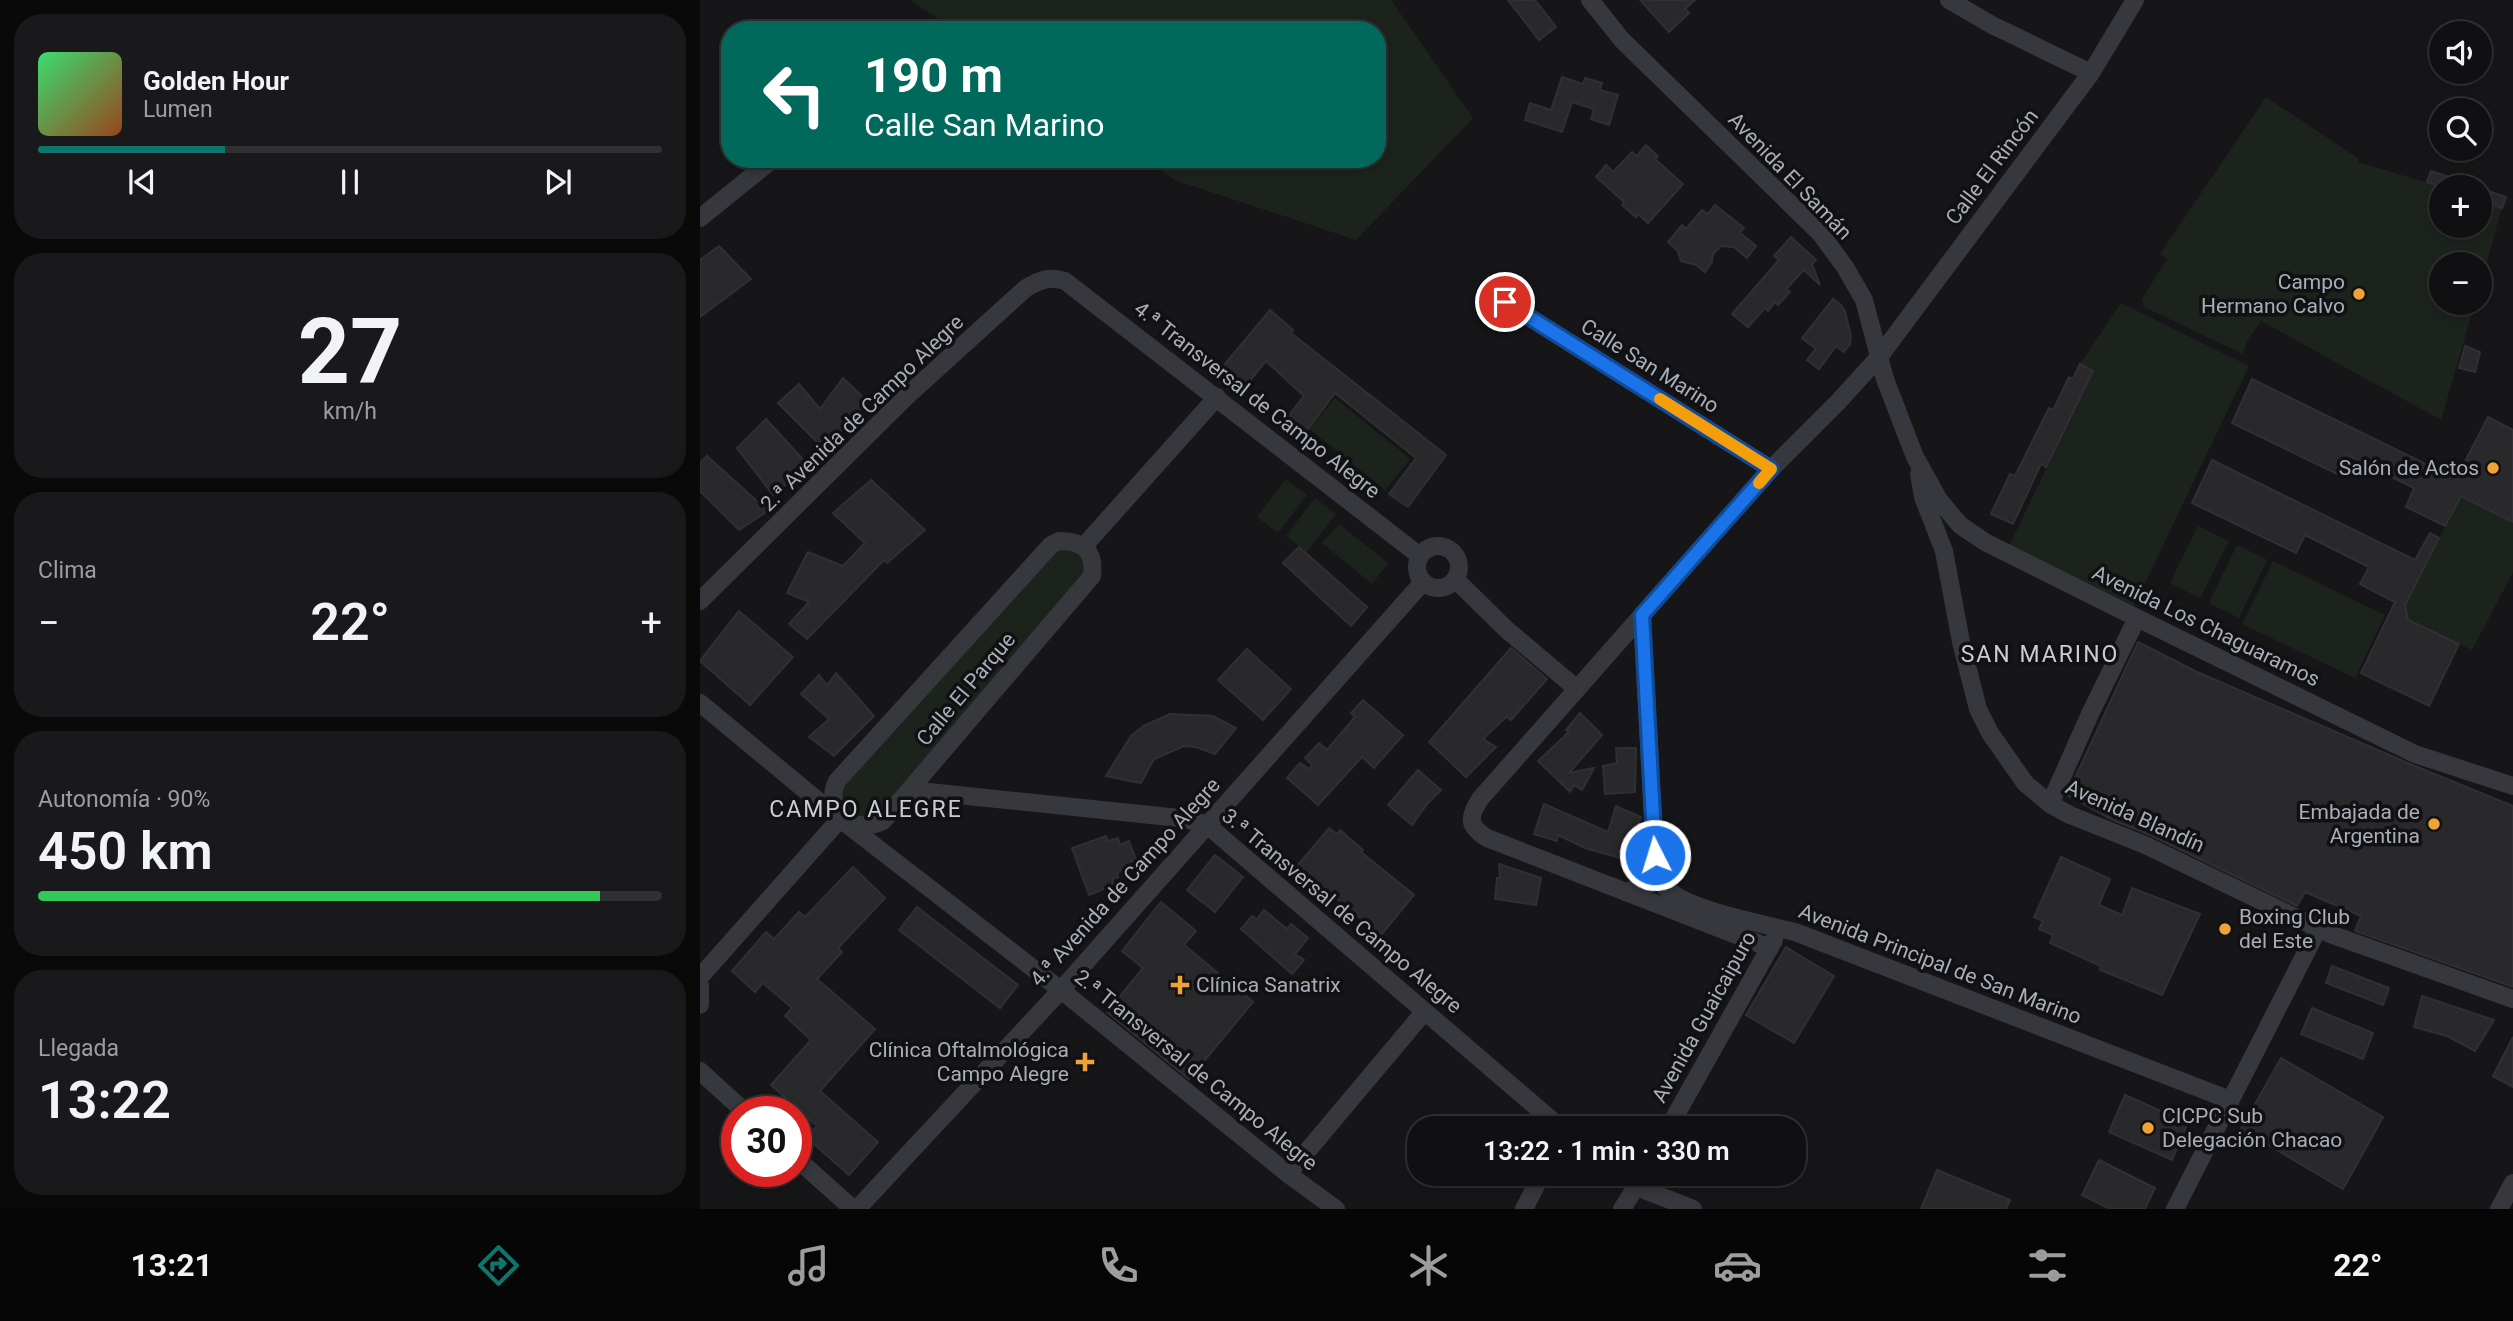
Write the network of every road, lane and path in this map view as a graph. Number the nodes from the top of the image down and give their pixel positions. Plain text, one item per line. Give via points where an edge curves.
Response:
1 (1590, 0) edge
2 (1949, 0) edge
3 (2135, 0) edge
4 (2091, 73) junction
5 (762, 168) edge
6 (700, 218) edge
7 (1065, 281) joint
8 (1505, 302) dead end
9 (1879, 357) junction
10 (1217, 397) junction
11 (1915, 457) junction
12 (1771, 469) junction
13 (1960, 525) junction
14 (1084, 546) junction
15 (1944, 551) junction
16 (1420, 555) junction
17 (1455, 579) junction
18 (1423, 582) junction
19 (700, 601) edge
20 (1642, 615) junction
21 (2137, 618) junction
22 (1577, 689) junction
23 (700, 703) edge
24 (2513, 786) edge
25 (910, 790) junction
26 (2050, 804) junction
27 (840, 819) junction
28 (1206, 824) junction
29 (1655, 855) junction
30 (1628, 893) junction
31 (1780, 928) junction
32 (2318, 929) junction
33 (1770, 948) junction
34 (700, 977) edge
35 (700, 986) edge
36 (1061, 990) junction
37 (2513, 999) edge
38 (700, 1005) edge
39 (1425, 1011) junction
40 (700, 1071) edge
41 (728, 1096) edge
42 (2230, 1100) junction
43 (1540, 1116) edge
44 (1675, 1116) edge
45 (812, 1172) edge
46 (1288, 1174) junction
47 (2513, 1183) edge
48 (1536, 1186) edge
49 (1637, 1186) edge
50 (1649, 1186) edge
51 (855, 1209) edge
52 (1336, 1209) edge
53 (1524, 1209) edge
54 (1622, 1209) edge
55 (1693, 1209) edge
56 (2175, 1209) edge
57 (2499, 1209) edge

1 - 9 street, Avenida El Samán via 1622,40 1820,233 1864,300
2 - 4 street
3 - 4 street, Calle El Rincón
4 - 9 street, Calle El Rincón
5 - 6 street
7 - 10 street, 4.ª Transversal de Campo Alegre
7 - 19 street, 2.ª Avenida de Campo Alegre via 1041,279 1026,288 908,395
8 - 12 street, Calle San Marino
9 - 11 street, Avenida El Samán
9 - 12 street
10 - 14 street
10 - 16 street, 4.ª Transversal de Campo Alegre
11 - 13 street, Avenida Los Chaguaramos via 1938,500
11 - 15 street, Avenida Blandín via 1923,496
12 - 20 street
13 - 15 street
13 - 21 street, Avenida Los Chaguaramos
14 - 25 street, Calle El Parque via 1092,576
14 - 27 street, Calle El Parque via 1067,541 1051,545 837,781 833,789
15 - 26 street, Avenida Blandín via 1978,709 2005,757 2025,783
16 - 17 street via 1437,546 1449,550 1459,566
16 - 18 street via 1417,567
17 - 18 street via 1440,588
17 - 22 street
18 - 28 street, 4.ª Avenida de Campo Alegre
20 - 22 street
20 - 29 street, Avenida Principal de San Marino
21 - 24 street, Avenida Los Chaguaramos via 2415,754
21 - 26 street
22 - 30 street via 1480,799 1472,823 1487,838
23 - 27 street, 2.ª Transversal de Campo Alegre
25 - 27 street, Calle El Parque via 873,826
25 - 28 street, 3.ª Transversal de Campo Alegre
26 - 32 street, Avenida Blandín
27 - 34 street
27 - 36 street, 2.ª Transversal de Campo Alegre
28 - 36 street, 4.ª Avenida de Campo Alegre
28 - 39 street, 3.ª Transversal de Campo Alegre
29 - 30 street via 1644,881
29 - 31 street, Avenida Principal de San Marino via 1661,881 1679,897
30 - 33 street
31 - 33 street, Avenida Guaicaipuro
31 - 42 street, Avenida Principal de San Marino
32 - 37 street, Avenida Blandín
32 - 42 street
33 - 44 street, Avenida Guaicaipuro
35 - 38 street
36 - 46 street, 2.ª Transversal de Campo Alegre
36 - 51 street, 4.ª Avenida de Campo Alegre
39 - 43 street, 3.ª Transversal de Campo Alegre
39 - 46 street
40 - 41 street
42 - 56 street
45 - 51 street
46 - 52 street, 2.ª Transversal de Campo Alegre
47 - 57 street
48 - 53 street
49 - 54 street
50 - 55 street

